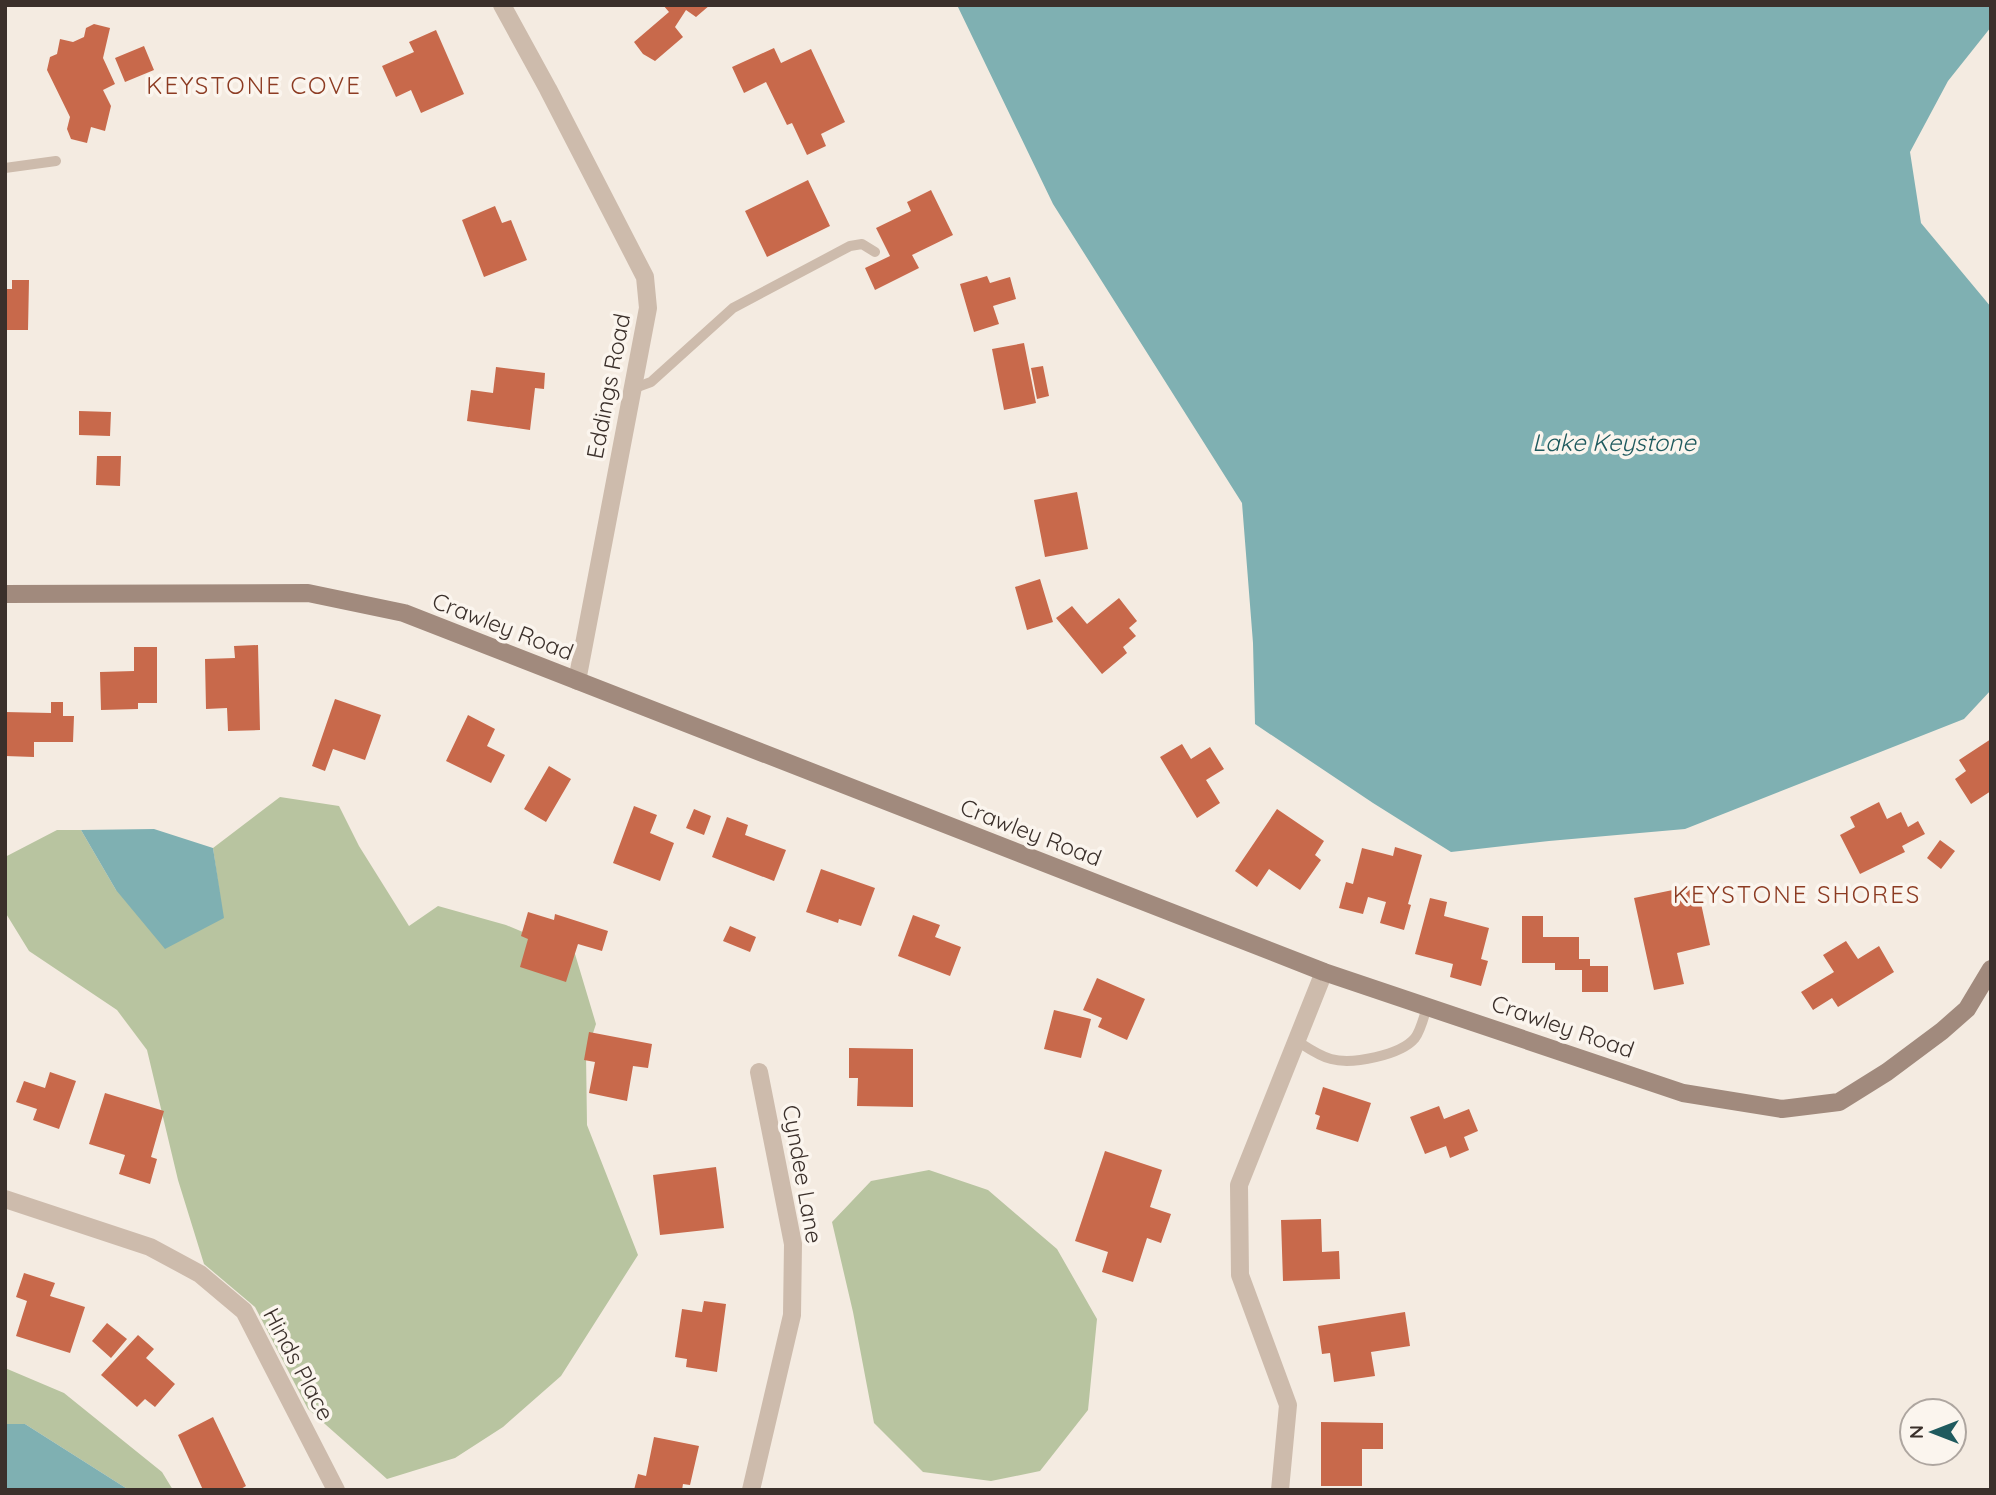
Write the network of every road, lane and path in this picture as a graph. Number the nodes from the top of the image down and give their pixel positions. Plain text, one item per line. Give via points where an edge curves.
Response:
1 (502, 5) edge
2 (56, 161) dead end
3 (5, 168) edge
4 (875, 252) dead end
5 (632, 389) junction
6 (5, 594) edge
7 (577, 681) junction
8 (1991, 969) edge
9 (1324, 972) junction
10 (1427, 1007) junction
11 (1297, 1041) junction
12 (759, 1072) dead end
13 (5, 1199) edge
14 (336, 1490) edge
15 (751, 1490) edge
16 (1280, 1490) edge

1 - 5 street, Eddings Road via 645,278 648,308
2 - 3 lane
4 - 5 lane via 862,244 850,246 750,298 651,382
5 - 7 street, Eddings Road
6 - 7 street, Crawley Road via 308,593 404,613
7 - 9 street, Crawley Road
8 - 10 street, Crawley Road via 1967,1009 1887,1072 1839,1102 1782,1109 1683,1093
9 - 10 street, Crawley Road
9 - 11 street
10 - 11 lane via 1416,1037 1406,1046 1368,1059 1332,1060
11 - 16 street via 1239,1185 1240,1275 1288,1405
12 - 15 street, Cyndee Lane via 793,1244 792,1315
13 - 14 street, Hinds Place via 150,1247 200,1274 244,1311

